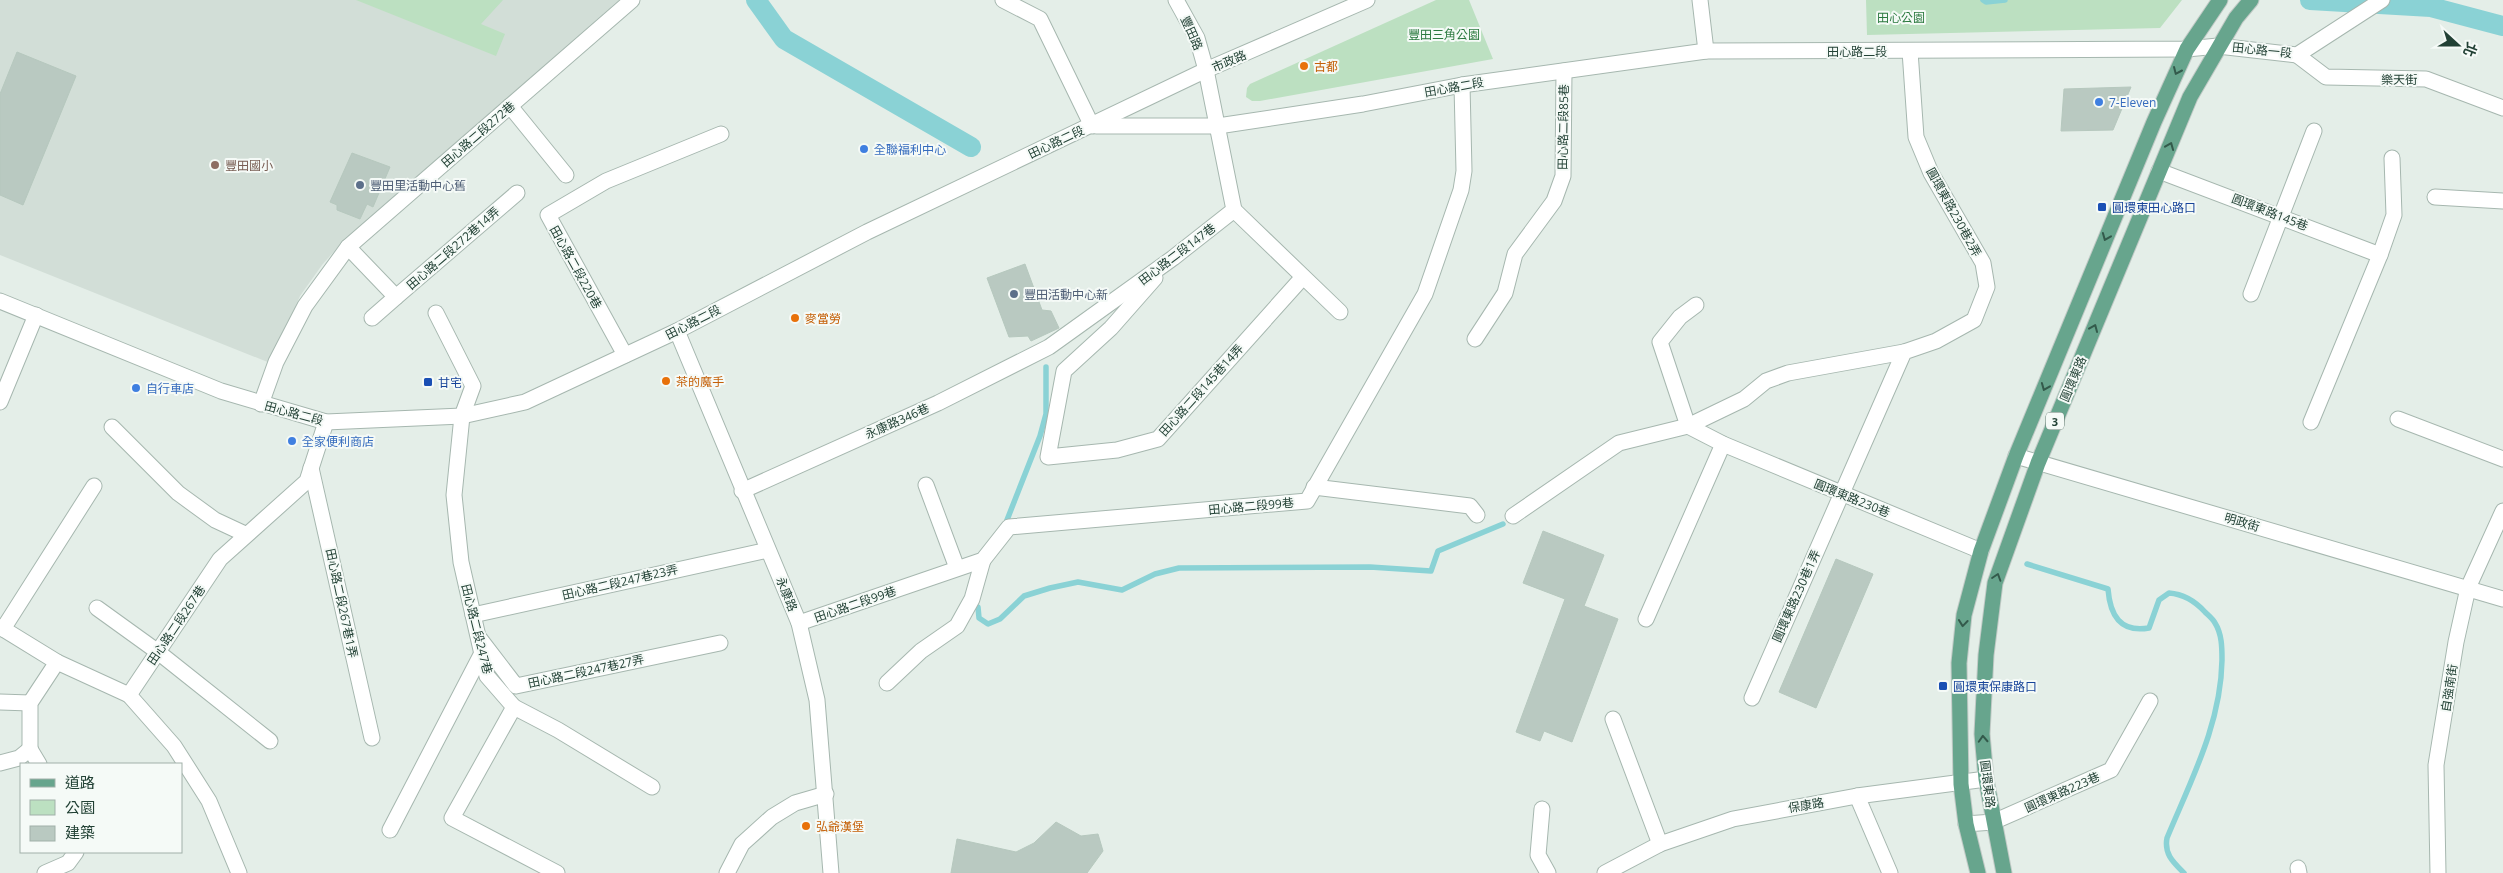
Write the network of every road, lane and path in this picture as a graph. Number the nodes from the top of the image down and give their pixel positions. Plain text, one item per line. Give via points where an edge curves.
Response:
1 (632, 0) edge
2 (1003, 0) edge
3 (1176, 0) edge
4 (1367, 0) edge
5 (1700, 0) edge
6 (2220, 0) edge
7 (2251, 0) edge
8 (2382, 0) edge
9 (2218, 46) junction
10 (2187, 49) junction
11 (1706, 51) junction
12 (1910, 51) junction
13 (2297, 55) junction
14 (1206, 70) junction
15 (1564, 70) junction
16 (1462, 85) junction
17 (510, 106) junction
18 (2503, 108) edge
19 (1092, 126) junction
20 (1218, 126) junction
21 (2314, 131) dead end
22 (721, 134) dead end
23 (2392, 158) dead end
24 (2159, 171) junction
25 (566, 175) dead end
26 (517, 193) dead end
27 (2435, 197) dead end
28 (2503, 201) edge
29 (1234, 210) junction
30 (2281, 216) junction
31 (348, 247) junction
32 (2380, 255) junction
33 (1173, 258) junction
34 (1303, 277) junction
35 (2251, 294) dead end
36 (396, 297) junction
37 (0, 301) edge
38 (1696, 305) dead end
39 (1340, 312) dead end
40 (436, 313) dead end
41 (36, 314) junction
42 (372, 318) dead end
43 (677, 332) junction
44 (1475, 339) dead end
45 (1049, 347) joint
46 (1904, 352) junction
47 (624, 355) junction
48 (0, 402) edge
49 (261, 404) junction
50 (462, 416) junction
51 (2398, 419) dead end
52 (326, 422) junction
53 (2311, 422) dead end
54 (1688, 426) junction
55 (112, 427) dead end
56 (1723, 444) junction
57 (2016, 456) junction
58 (2503, 460) edge
59 (2038, 463) junction
60 (311, 468) junction
61 (926, 485) dead end
62 (94, 486) dead end
63 (1314, 488) junction
64 (742, 491) junction
65 (1841, 494) junction
66 (2503, 511) edge
67 (1477, 515) dead end
68 (1513, 516) dead end
69 (245, 534) junction
70 (768, 550) junction
71 (1981, 551) junction
72 (983, 560) junction
73 (957, 568) junction
74 (2468, 588) junction
75 (2503, 599) edge
76 (97, 608) dead end
77 (472, 615) junction
78 (1646, 619) dead end
79 (799, 623) junction
80 (1, 628) edge
81 (476, 633) junction
82 (720, 643) dead end
83 (158, 652) junction
84 (481, 655) junction
85 (58, 662) junction
86 (887, 683) dead end
87 (129, 696) junction
88 (1752, 698) dead end
89 (2150, 701) dead end
90 (0, 702) edge
91 (30, 703) junction
92 (514, 707) junction
93 (1612, 719) dead end
94 (372, 738) dead end
95 (270, 741) dead end
96 (30, 749) junction
97 (0, 763) edge
98 (38, 763) edge
99 (1986, 780) junction
100 (1961, 784) junction
101 (652, 787) dead end
102 (826, 794) junction
103 (1857, 796) junction
104 (1542, 810) dead end
105 (1993, 822) junction
106 (1966, 824) junction
107 (390, 830) dead end
108 (1660, 844) junction
109 (75, 853) edge
110 (1634, 866) edge
111 (45, 873) edge
112 (239, 873) edge
113 (557, 873) edge
114 (727, 873) edge
115 (831, 873) edge
116 (1548, 873) edge
117 (1605, 873) edge
118 (1890, 873) edge
119 (1978, 873) edge
120 (2004, 873) edge
121 (2438, 873) edge

1 - 17 street, 田心路二段272巷
2 - 19 street via 1040,19
3 - 14 street, 豐田路 via 1197,38
4 - 14 street, 市政路
5 - 11 street
6 - 10 main road, 圓環東路 / 3
7 - 9 main road, 圓環東路 / 3
8 - 13 street, 田心路一段
9 - 10 street, 田心路一段
9 - 13 street, 田心路一段
24 -> 9 main road, 圓環東路 / 3 via 2190,97
10 - 12 street, 田心路二段
10 -> 57 main road, 圓環東路 / 3
11 - 12 street, 田心路二段
11 - 15 street, 田心路二段
12 - 46 street, 圓環東路230巷2弄 via 1916,137 1931,173 1983,264 1987,287 1974,320 1936,341
13 - 18 street, 樂天街 via 2326,77 2426,79
14 - 19 street, 市政路
14 - 20 street, 豐田路
15 - 16 street, 田心路二段
15 - 44 street, 田心路二段85巷 via 1562,176 1554,200 1515,254 1501,300
16 - 20 street, 田心路二段
16 - 63 street, 田心路二段99巷 via 1464,171 1461,190 1426,294
17 - 25 street
17 - 31 street, 田心路二段272巷
19 - 20 street, 田心路二段
19 - 43 street, 田心路二段 via 868,232
20 - 29 street
21 - 30 street
22 - 47 street, 田心路二段220巷 via 606,182 548,215
23 - 32 street via 2394,215
24 - 30 street, 圓環東路145巷
59 -> 24 main road, 圓環東路 / 3
26 - 36 street, 田心路二段272巷14弄
27 - 28 street
29 - 33 street, 田心路二段147巷
29 - 34 street
30 - 32 street, 圓環東路145巷
30 - 35 street
31 - 36 street, 田心路二段272巷14弄
31 - 49 street, 田心路二段272巷 via 305,306 276,362
32 - 53 street
33 - 34 street, 田心路二段145巷14弄 via 1111,328 1064,371 1048,457 1116,450 1158,439
33 - 45 street, 田心路二段147巷
34 - 39 street
36 - 42 street
37 - 41 street, 田心路二段
38 - 54 street via 1680,317 1660,342
40 - 50 street, 田心路二段247巷 via 473,386
41 - 48 street
41 - 49 street, 田心路二段 via 221,391
43 - 47 street, 田心路二段
43 - 64 street, 永康路
45 - 64 street, 永康路346巷 via 938,403
46 - 54 street, 圓環東路230巷2弄 via 1788,372
46 - 65 street
47 - 50 street, 田心路二段 via 525,402
49 - 52 street, 田心路二段
50 - 52 street, 田心路二段
50 - 77 street, 田心路二段247巷 via 454,495 461,562
51 - 58 street
52 - 60 street, 田心路二段267巷
54 - 56 street, 圓環東路230巷
54 - 68 street via 1619,443
55 - 69 street via 178,493 215,520
56 - 65 street, 圓環東路230巷
56 - 78 street
57 - 59 street, 明政街
57 - 71 main road, 圓環東路 / 3
59 - 74 street, 明政街
99 -> 59 main road, 圓環東路 / 3 via 1982,734 1986,655 1995,583
60 - 69 street, 田心路二段267巷 via 307,481
60 - 94 street, 田心路二段267巷1弄
61 - 73 street
62 - 80 street
63 - 67 street via 1470,506
63 - 72 street, 田心路二段99巷 via 1306,500 1009,528
64 - 70 street, 永康路
65 - 71 street, 圓環東路230巷
65 - 88 street, 圓環東路230巷1弄
66 - 74 street, 自強南街
69 - 83 street, 田心路二段267巷 via 220,559
70 - 77 street, 田心路二段247巷23弄
70 - 79 street, 永康路
71 -> 100 main road, 圓環東路 / 3 via 1964,615 1959,663
72 - 73 street, 田心路二段99巷
72 - 86 street via 972,599 957,626 921,651
73 - 79 street, 田心路二段99巷
74 - 75 street, 明政街
74 - 121 street, 自強南街 via 2436,765
76 - 83 street
77 - 81 street, 田心路二段247巷
79 - 102 street, 永康路 via 817,700
80 - 85 street
81 - 82 street, 田心路二段247巷27弄 via 516,686
81 - 84 street, 田心路二段247巷
83 - 87 street, 田心路二段267巷
83 - 95 street
84 - 92 street, 田心路二段247巷 via 486,676
84 - 107 street
85 - 87 street
85 - 91 street
87 - 112 street via 174,746 189,770 208,801
89 - 105 street, 圓環東路223巷 via 2111,770
90 - 91 street
91 - 96 street
92 - 101 street
92 - 113 street via 452,818
93 - 108 street
96 - 97 street via 19,758
96 - 98 street
99 - 100 street, 保康路
99 - 105 main road, 圓環東路 / 3
100 - 103 street, 保康路
100 - 106 main road, 圓環東路 / 3
102 - 114 street via 795,802 772,817 742,844
102 - 115 street, 永康路
103 - 108 street, 保康路 via 1733,819
103 - 118 street
104 - 116 street via 1538,855
105 - 106 street, 圓環東路223巷
105 - 120 main road, 圓環東路 / 3
106 - 119 main road, 圓環東路 / 3
108 - 110 street, 保康路
109 - 111 street via 68,863
110 - 117 street, 保康路

